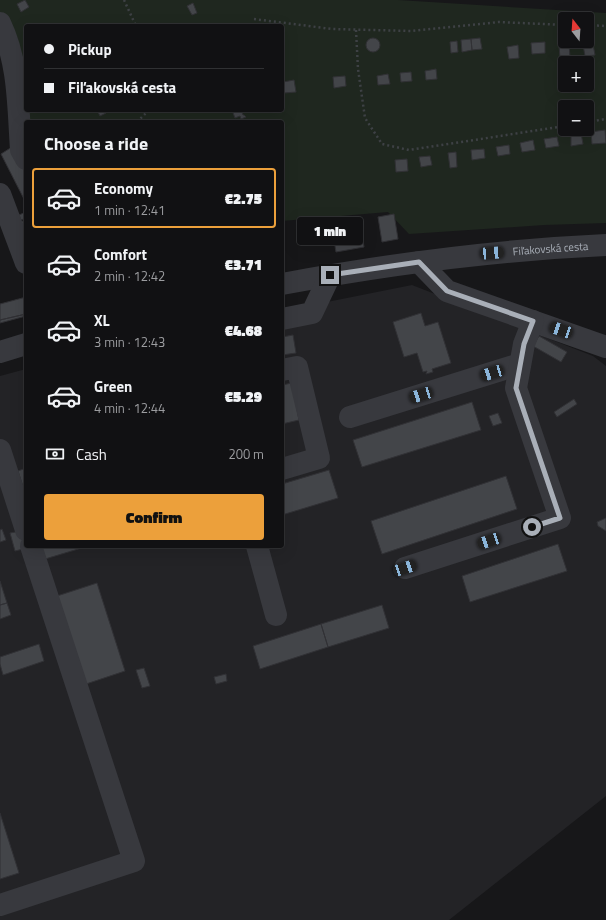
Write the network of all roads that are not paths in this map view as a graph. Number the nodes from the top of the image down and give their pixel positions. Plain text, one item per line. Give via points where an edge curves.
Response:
1 (0, 23) edge
2 (24, 155) edge
3 (0, 194) edge
4 (606, 245) edge
5 (24, 258) edge
6 (419, 262) junction
7 (330, 275) junction
8 (284, 284) edge
9 (284, 318) edge
10 (533, 321) junction
11 (24, 345) edge
12 (606, 347) edge
13 (0, 352) edge
14 (520, 364) junction
15 (284, 370) edge
16 (350, 417) dead end
17 (0, 450) edge
18 (284, 468) edge
19 (24, 524) edge
20 (32, 548) edge
21 (258, 548) edge
22 (405, 568) dead end
23 (276, 615) dead end
24 (0, 905) edge

1 - 2 street via 14,64 21,150
3 - 5 street
4 - 6 street, Fiľakovská cesta via 479,254
6 - 7 street, Fiľakovská cesta
6 - 10 street via 447,291
7 - 8 street, Fiľakovská cesta
7 - 9 street via 312,313
10 - 12 street
10 - 14 street
11 - 13 street
14 - 16 street
14 - 22 street via 516,388 560,518
15 - 18 street via 297,367 319,458
17 - 19 street
20 - 24 street via 134,861
21 - 23 street

